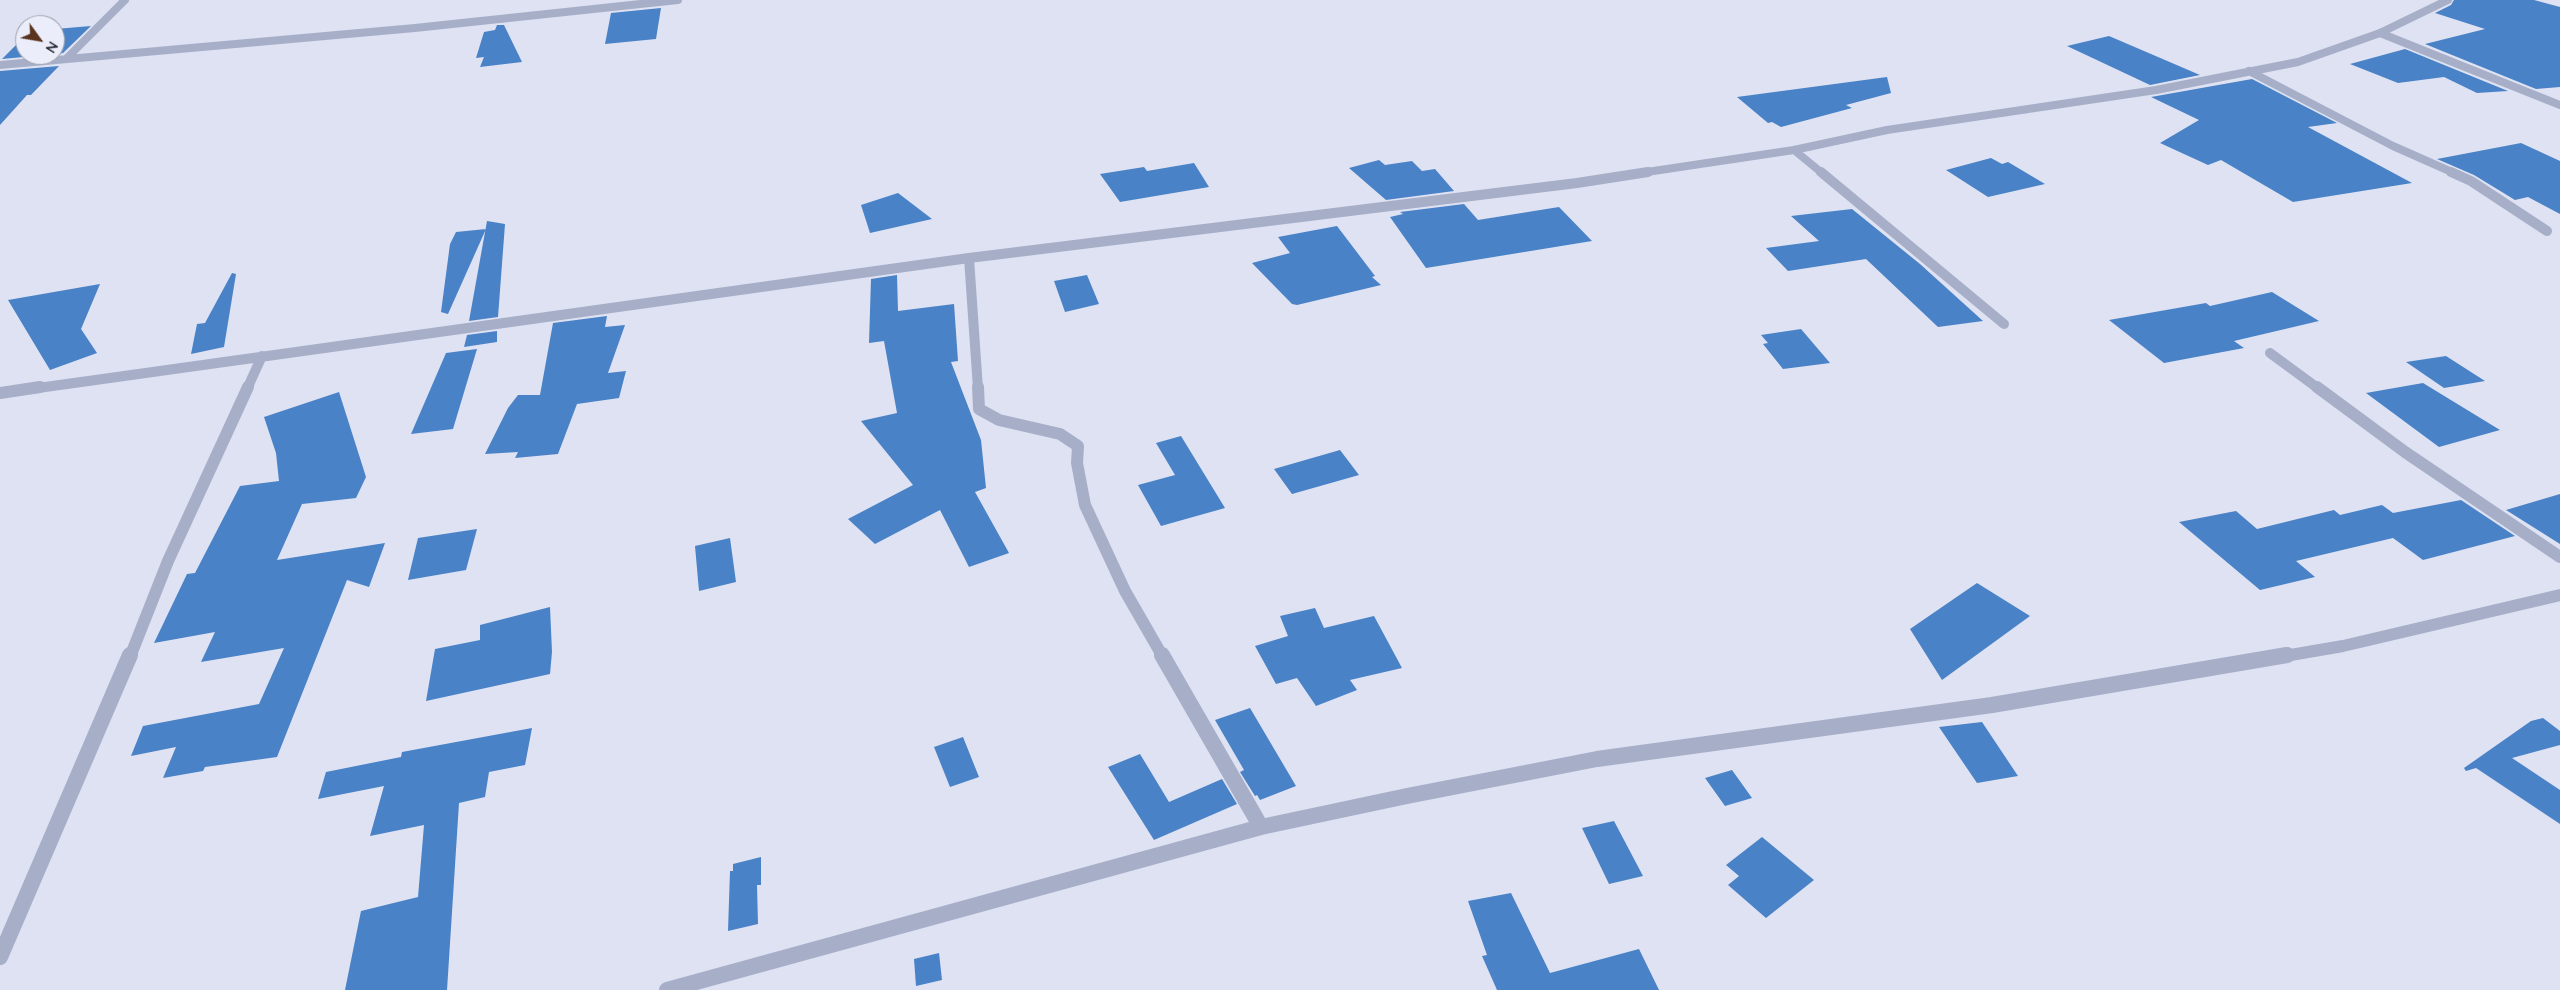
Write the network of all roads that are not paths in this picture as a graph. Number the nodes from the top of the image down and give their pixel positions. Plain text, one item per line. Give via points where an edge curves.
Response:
1 (125, 0) edge
2 (678, 0) edge
3 (2448, 0) edge
4 (2380, 33) junction
5 (66, 59) joint
6 (15, 63) edge
7 (0, 65) edge
8 (15, 65) edge
9 (2249, 71) junction
10 (0, 76) edge
11 (2560, 105) edge
12 (1794, 150) junction
13 (2547, 231) dead end
14 (969, 258) junction
15 (2004, 324) dead end
16 (2270, 353) dead end
17 (262, 356) junction
18 (0, 392) edge
19 (2560, 557) edge
20 (2560, 595) edge
21 (1261, 827) junction
22 (0, 957) edge
23 (666, 990) edge

1 - 5 street
2 - 5 street via 416,28
3 - 4 street
4 - 9 street via 2298,62
4 - 11 street
6 - 7 street
8 - 10 street
9 - 12 street via 2156,90 1887,130
9 - 13 street via 2393,146 2471,182
12 - 14 street via 1577,184
12 - 15 street
14 - 17 street
14 - 21 street via 979,409 998,420 1060,434 1078,446 1077,463 1085,505 1125,591
16 - 19 street via 2405,452
17 - 18 street
17 - 22 street via 168,561
20 - 21 street via 2333,648 1992,705 1597,759
21 - 23 street

